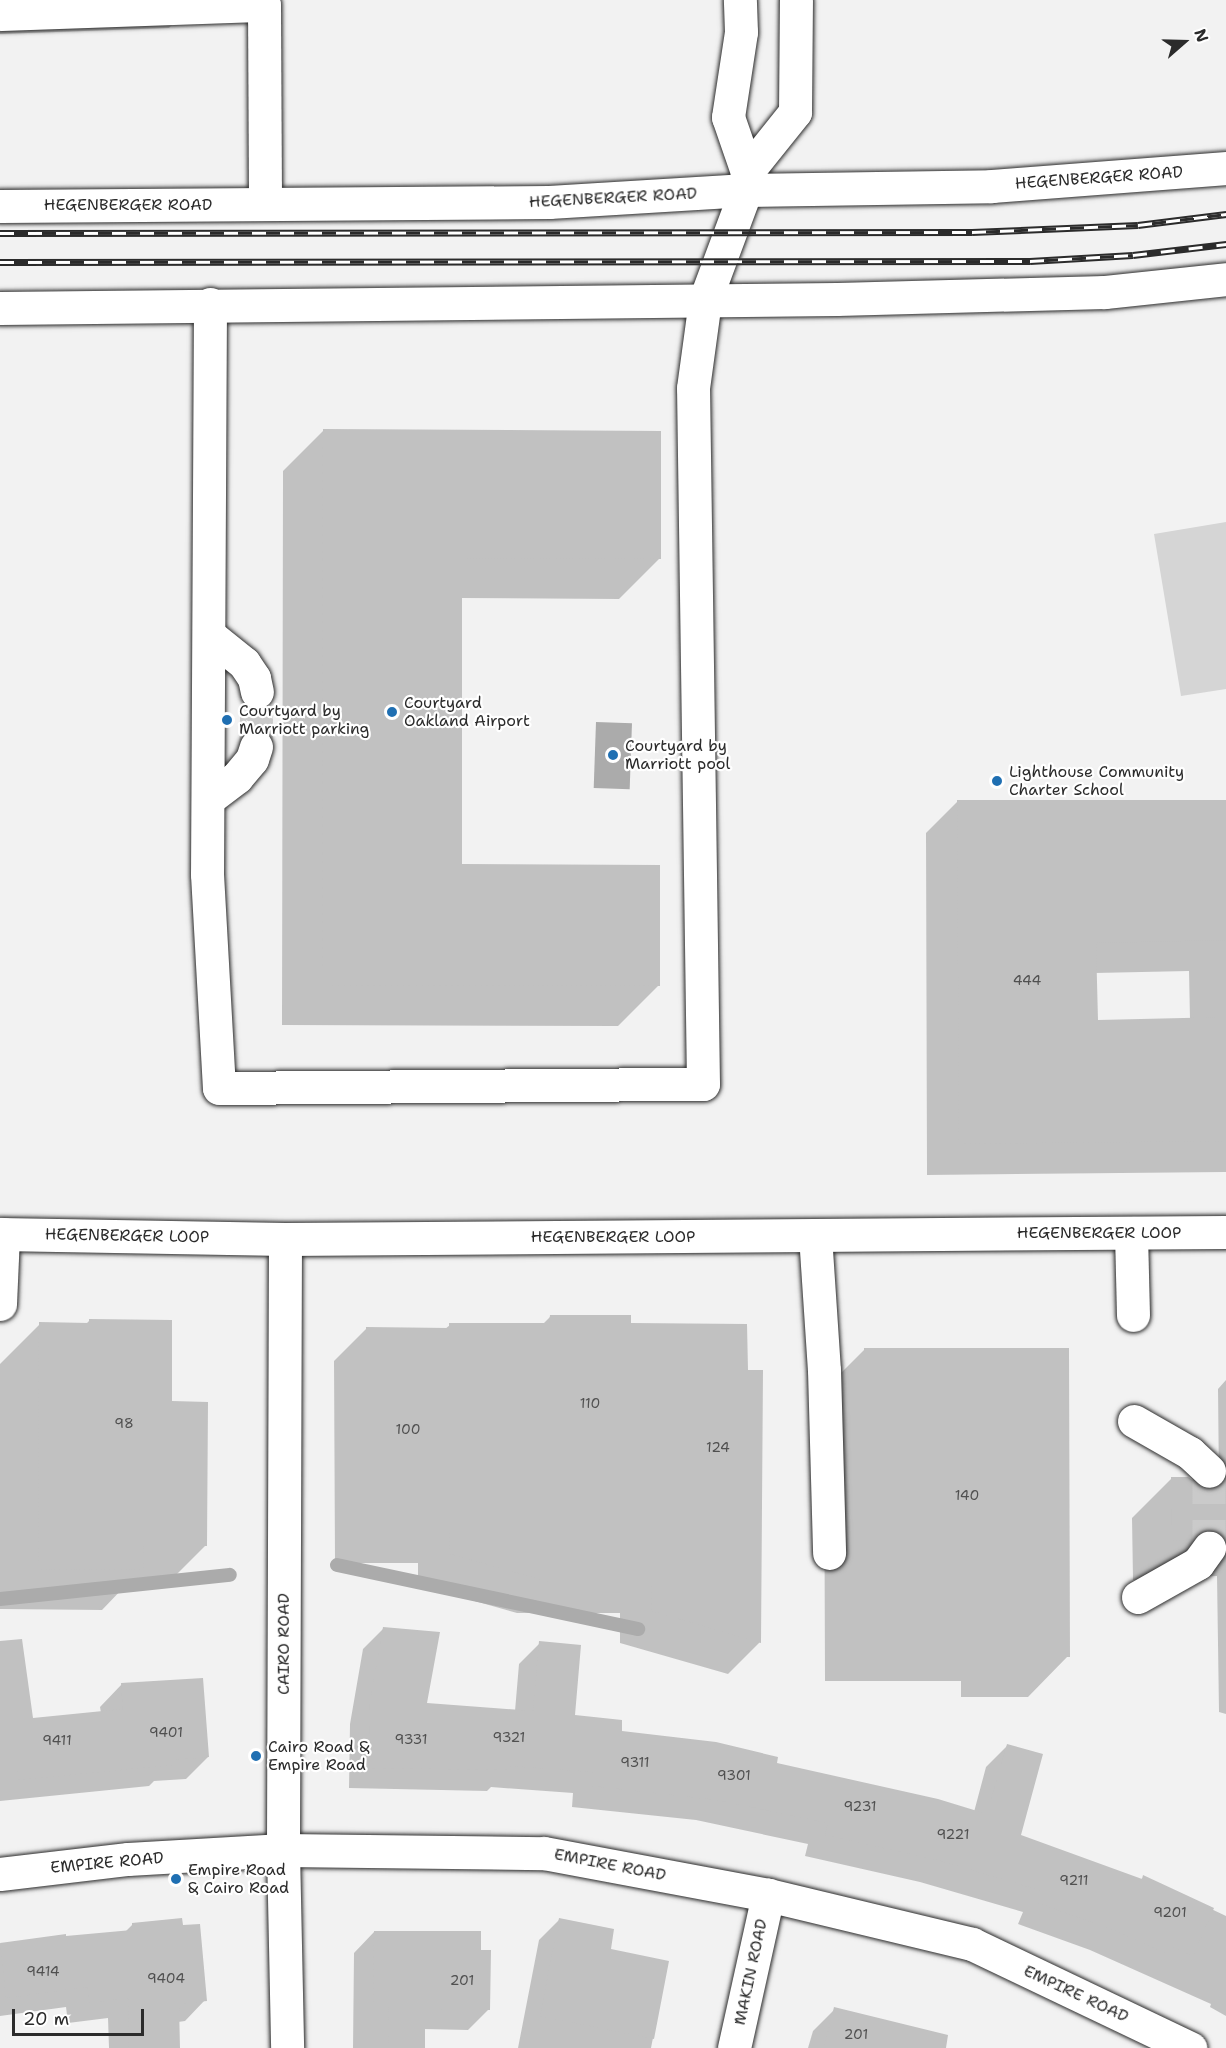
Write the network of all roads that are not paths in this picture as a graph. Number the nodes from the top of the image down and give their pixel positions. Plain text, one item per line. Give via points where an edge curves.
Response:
1 (741, 0) edge
2 (796, 0) edge
3 (264, 2) edge
4 (0, 14) edge
5 (1226, 168) edge
6 (747, 181) junction
7 (265, 204) junction
8 (0, 206) edge
9 (1226, 279) edge
10 (705, 300) junction
11 (210, 304) junction
12 (0, 308) edge
13 (209, 635) junction
14 (257, 692) tunnel mouth
15 (256, 747) tunnel mouth
16 (208, 799) junction
17 (1226, 1232) edge
18 (1131, 1233) junction
19 (2, 1234) edge
20 (815, 1235) junction
21 (285, 1239) junction
22 (0, 1304) edge
23 (1133, 1316) dead end
24 (1134, 1420) dead end
25 (1209, 1471) dead end
26 (1209, 1548) dead end
27 (829, 1553) dead end
28 (1138, 1597) dead end
29 (283, 1850) junction
30 (0, 1874) edge
31 (768, 1895) junction
32 (1186, 2047) edge
33 (286, 2048) edge
34 (734, 2048) edge

1 - 6 street via 741,32 728,117
2 - 6 street via 795,112
3 - 4 street
3 - 7 street
5 - 6 street, HEGENBERGER ROAD via 992,186
6 - 7 street, HEGENBERGER ROAD via 549,202
6 - 10 street
7 - 8 street, HEGENBERGER ROAD
9 - 10 street via 1105,292
10 - 11 street
10 - 16 street via 693,388 703,1084 219,1088 207,874
11 - 12 street
11 - 13 street
13 - 14 street via 244,663
13 - 16 street
15 - 16 street via 252,759 237,777
17 - 18 street, HEGENBERGER LOOP
18 - 20 street, HEGENBERGER LOOP
18 - 23 street
19 - 21 street, HEGENBERGER LOOP
19 - 22 street
20 - 21 street, HEGENBERGER LOOP
20 - 27 street via 824,1370
21 - 29 street, CAIRO ROAD
24 - 25 street via 1190,1454
26 - 28 street via 1198,1563
29 - 30 street, EMPIRE ROAD via 128,1859
29 - 31 street, EMPIRE ROAD via 544,1853
29 - 33 street, CAIRO ROAD
31 - 32 street, EMPIRE ROAD via 972,1944
31 - 34 street, MAKIN ROAD

